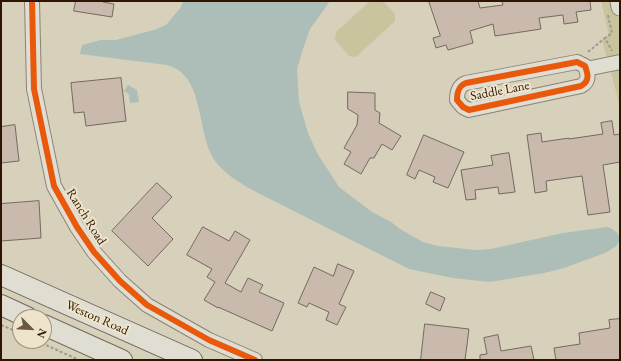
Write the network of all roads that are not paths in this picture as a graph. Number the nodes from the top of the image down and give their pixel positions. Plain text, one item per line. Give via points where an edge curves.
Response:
1 (32, 1) edge
2 (619, 62) edge
3 (586, 69) junction
4 (1, 275) edge
5 (1, 305) edge
6 (12, 310) edge
7 (52, 328) edge
8 (122, 360) edge
9 (192, 360) edge
10 (255, 360) edge

1 - 10 street, Ranch Road via 34,89 54,186 77,227 94,252 120,281 147,305 209,340
2 - 3 street, Saddle Lane
3 - 3 street, Saddle Lane via 577,62 466,83 459,89 457,100 470,110 581,86 588,78
4 - 9 main road, Weston Road
5 - 6 main road
7 - 8 main road

